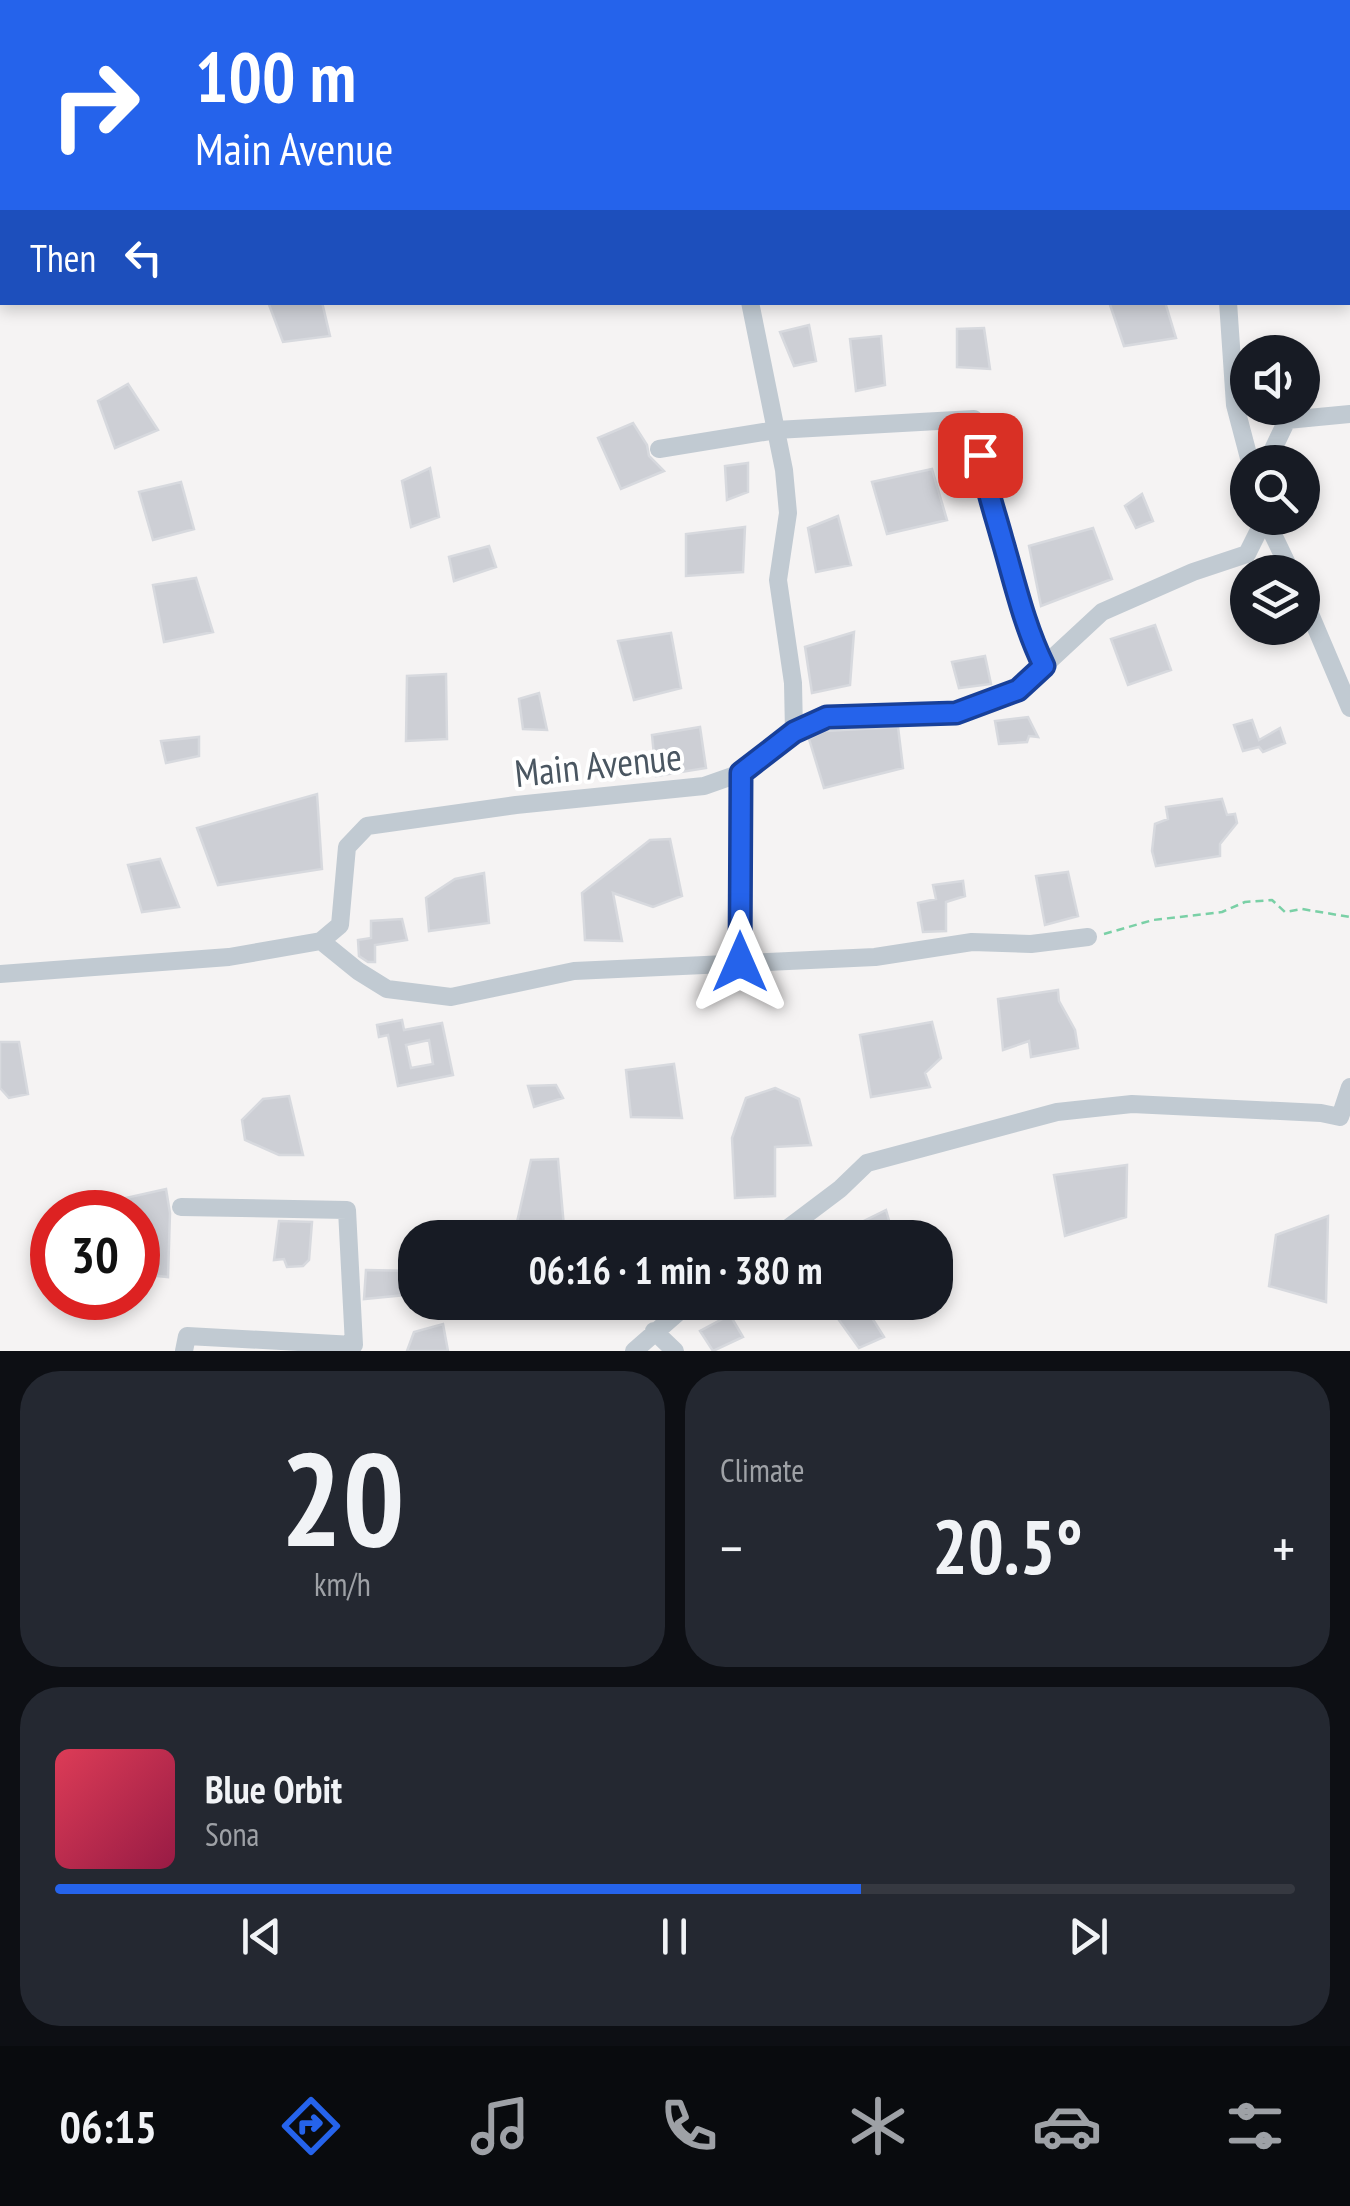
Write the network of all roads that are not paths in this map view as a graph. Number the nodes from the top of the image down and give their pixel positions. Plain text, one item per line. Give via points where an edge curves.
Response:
1 (751, 305) edge
2 (1228, 305) edge
3 (1350, 414) edge
4 (776, 430) junction
5 (1246, 445) edge
6 (1276, 445) edge
7 (659, 448) dead end
8 (1256, 535) edge
9 (1320, 637) edge
10 (1044, 666) junction
11 (1350, 708) edge
12 (794, 732) junction
13 (741, 773) junction
14 (1088, 937) road end
15 (321, 941) junction
16 (740, 962) junction
17 (0, 974) edge
18 (1350, 1087) edge
19 (1345, 1122) edge
20 (181, 1207) dead end
21 (799, 1220) edge
22 (668, 1320) edge
23 (654, 1331) junction
24 (184, 1351) edge
25 (634, 1351) edge
26 (675, 1351) edge

1 - 4 street
2 - 5 street via 1235,405
3 - 6 street via 1287,420
4 - 7 street
4 - 10 street via 974,419 986,491 1025,628
4 - 12 street via 788,514 778,580 794,683
8 - 10 street, Main Avenue via 1247,554 1102,612
9 - 11 street
10 - 12 street, Main Avenue via 1018,690 956,713 827,717
12 - 13 street, Main Avenue
13 - 15 street, Main Avenue via 704,786 367,826 347,846 340,925
13 - 16 street
14 - 16 street
15 - 16 street via 388,990 452,997 574,971
15 - 17 street via 229,956
18 - 19 street
19 - 21 street via 1321,1112 1132,1104 1057,1112 867,1163
20 - 24 street via 346,1210 354,1345 187,1336
22 - 23 street
23 - 25 street
23 - 26 street

